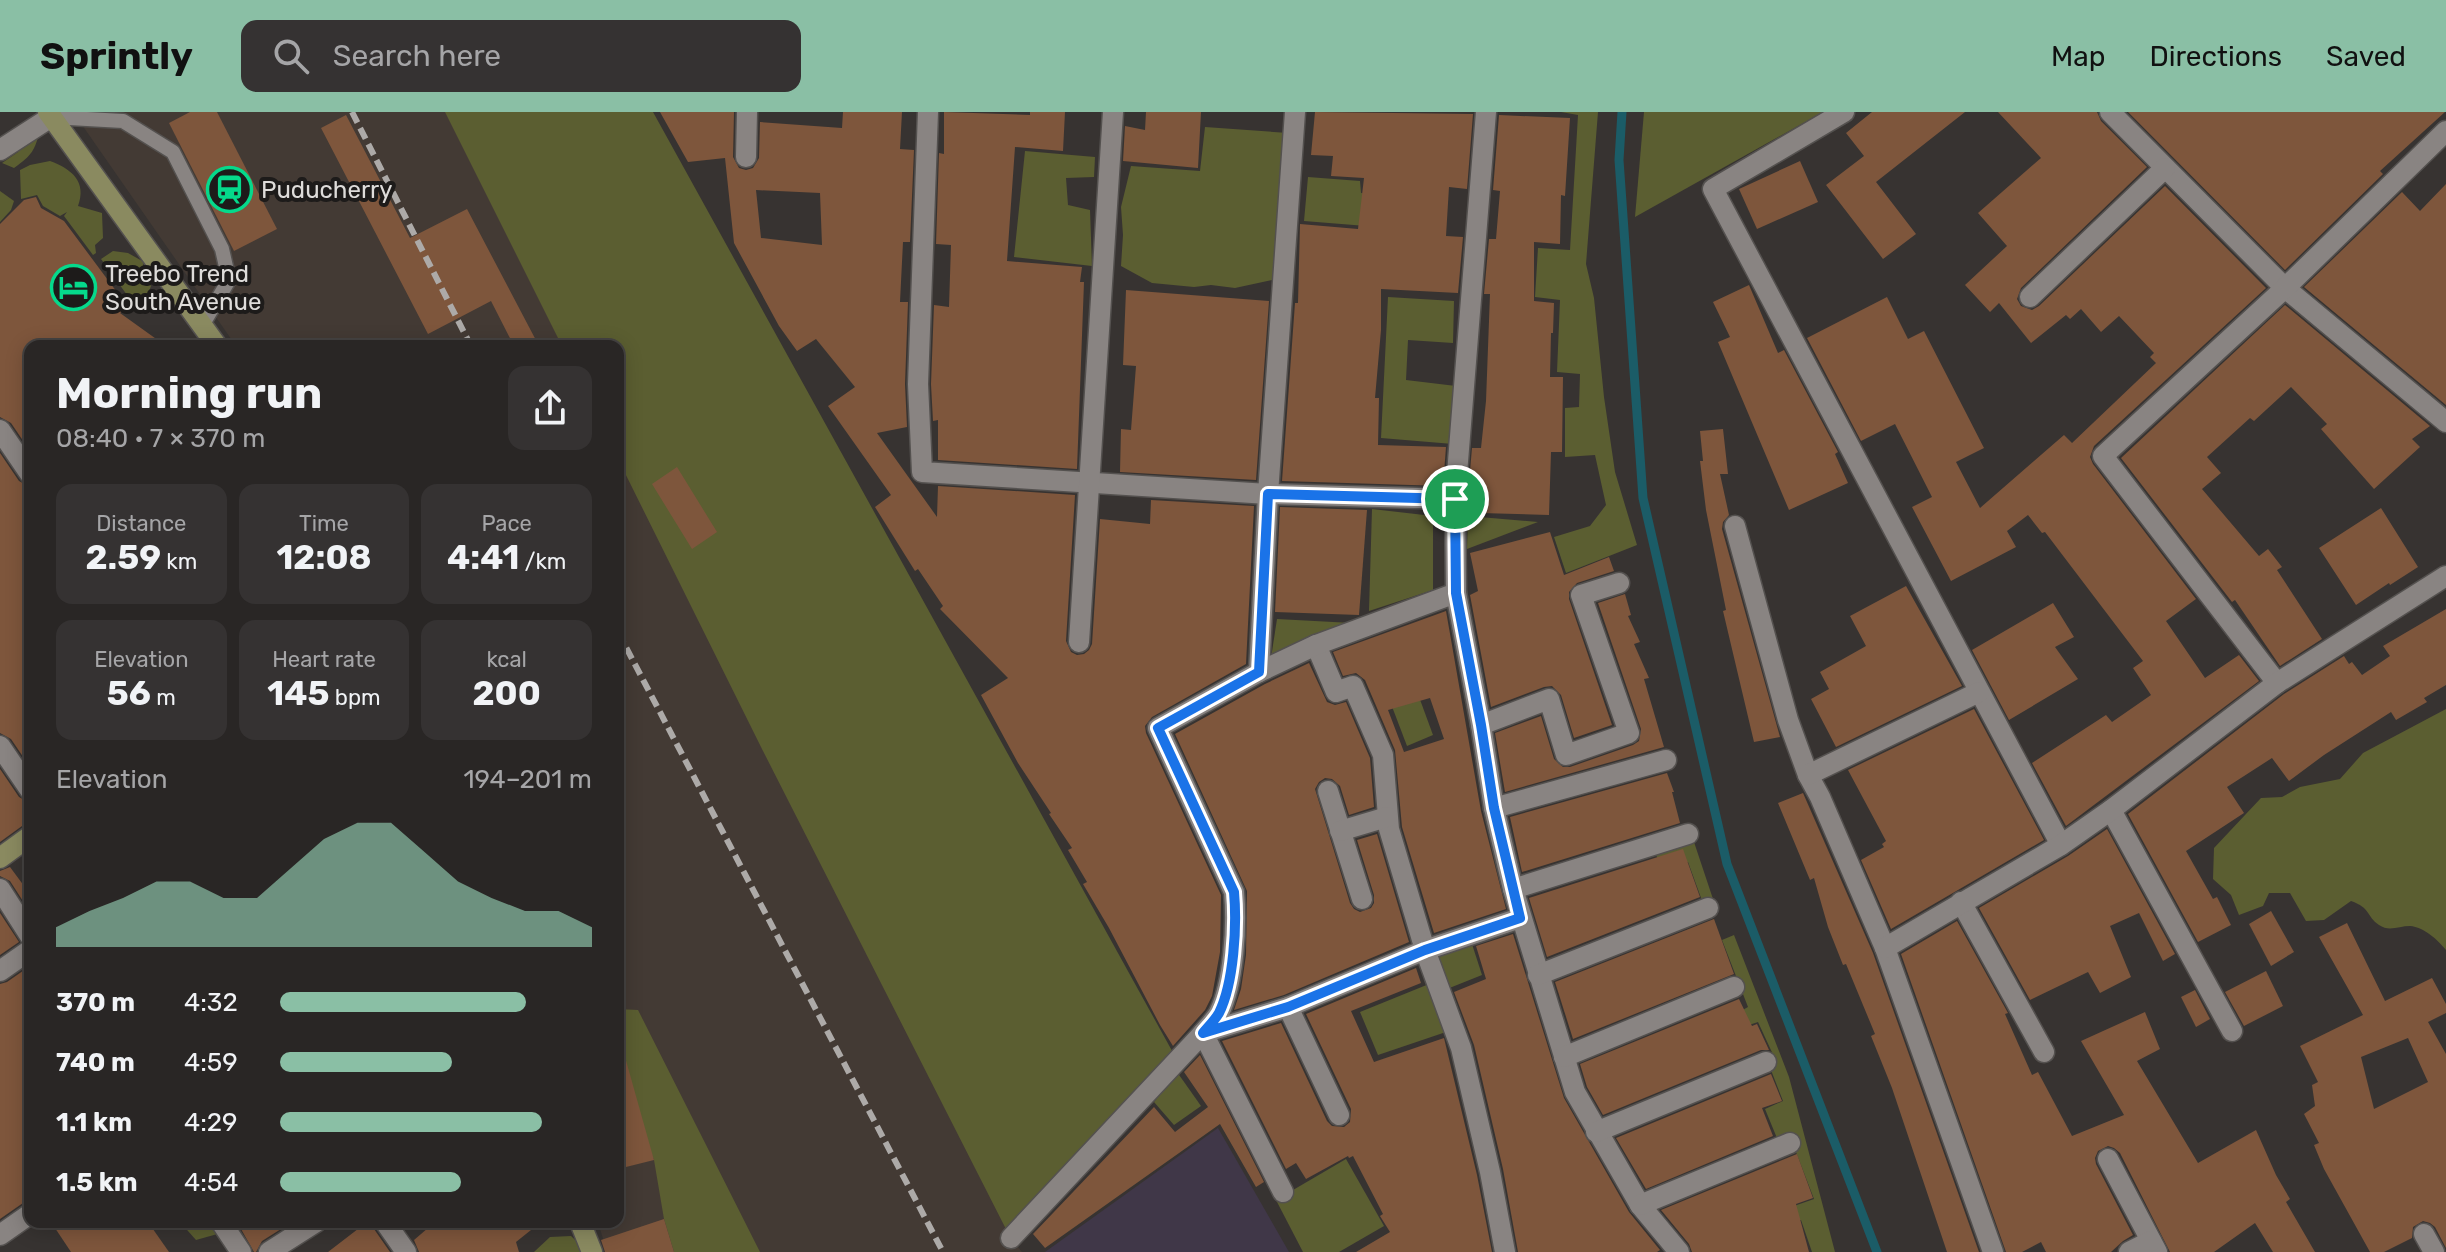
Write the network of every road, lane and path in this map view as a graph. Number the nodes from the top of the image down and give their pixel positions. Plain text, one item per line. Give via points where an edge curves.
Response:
1 (747, 112) edge
2 (928, 112) edge
3 (1113, 112) edge
4 (1295, 112) edge
5 (1486, 112) edge
6 (1844, 112) edge
7 (2110, 112) edge
8 (49, 114) edge
9 (2446, 131) edge
10 (0, 150) edge
11 (746, 157) dead end
12 (2165, 168) junction
13 (2285, 288) junction
14 (2030, 297) dead end
15 (203, 324) junction
16 (213, 340) edge
17 (2446, 422) edge
18 (0, 430) edge
19 (24, 465) edge
20 (1089, 484) junction
21 (1268, 494) junction
22 (1455, 499) junction
23 (1735, 526) dead end
24 (2446, 576) edge
25 (1619, 583) dead end
26 (1456, 593) junction
27 (1079, 642) dead end
28 (1316, 645) junction
29 (1259, 672) junction
30 (2277, 683) junction
31 (1979, 692) junction
32 (1481, 725) junction
33 (0, 746) edge
34 (1666, 760) dead end
35 (1808, 775) junction
36 (24, 781) edge
37 (1328, 791) dead end
38 (1494, 808) junction
39 (2111, 810) junction
40 (1387, 817) junction
41 (1340, 831) junction
42 (1688, 834) dead end
43 (24, 840) edge
44 (2061, 845) junction
45 (0, 858) edge
46 (0, 889) edge
47 (1513, 889) junction
48 (1362, 899) dead end
49 (1961, 902) junction
50 (1708, 908) dead end
51 (1520, 918) junction
52 (24, 927) edge
53 (1885, 948) junction
54 (1425, 950) junction
55 (24, 954) edge
56 (0, 971) edge
57 (1538, 975) junction
58 (1734, 987) dead end
59 (1288, 1007) junction
60 (2232, 1031) dead end
61 (1203, 1033) junction
62 (2044, 1052) dead end
63 (1564, 1057) junction
64 (1766, 1062) dead end
65 (1339, 1115) dead end
66 (1596, 1132) junction
67 (1790, 1143) dead end
68 (2108, 1159) dead end
69 (1283, 1192) dead end
70 (1640, 1205) junction
71 (24, 1218) edge
72 (225, 1228) edge
73 (307, 1228) edge
74 (389, 1228) edge
75 (582, 1228) edge
76 (0, 1235) edge
77 (1011, 1238) dead end
78 (2154, 1246) edge
79 (241, 1252) edge
80 (269, 1252) edge
81 (406, 1252) edge
82 (592, 1252) edge
83 (1505, 1252) edge
84 (1679, 1252) edge
85 (1993, 1252) edge
86 (2129, 1252) edge

1 - 11 street
2 - 20 street via 918,384 922,472
3 - 20 street
4 - 21 street
5 - 22 street
6 - 31 street via 1713,189
7 - 12 street
8 - 10 street
8 - 15 main road
8 - 15 lane via 123,121 173,152 222,249 229,280
9 - 13 street
12 - 13 street
12 - 14 street
13 - 17 street
13 - 30 street via 2103,456
15 - 16 main road
18 - 19 street
20 - 21 street
20 - 27 street
21 - 22 street
21 - 29 street
22 - 26 street
23 - 35 street
24 - 30 street
25 - 32 street via 1581,595 1629,733 1566,755 1549,699
26 - 28 street
26 - 32 street
28 - 29 street
28 - 40 street via 1336,692 1353,686 1383,755
29 - 61 street via 1158,728 1234,892 1237,918 1228,987 1218,1014
30 - 39 street
31 - 35 street
31 - 44 street
32 - 38 street
33 - 36 street
34 - 38 street
35 - 53 street
37 - 41 street
38 - 47 street
39 - 44 street
39 - 60 street
40 - 41 street
40 - 54 street
41 - 48 street
42 - 47 street
43 - 45 main road
44 - 49 street
46 - 52 street
47 - 51 street
49 - 53 street
49 - 62 street
50 - 57 street
51 - 54 street
51 - 57 street
53 - 85 street
54 - 59 street
54 - 83 street via 1461,1048
55 - 56 street
57 - 63 street
58 - 63 street
59 - 61 street
59 - 65 street
61 - 69 street
61 - 77 street
63 - 66 street
64 - 66 street
66 - 70 street
67 - 70 street
68 - 78 street
70 - 84 street
71 - 76 street
72 - 79 street
73 - 80 street
74 - 81 street
75 - 82 main road
78 - 86 street

